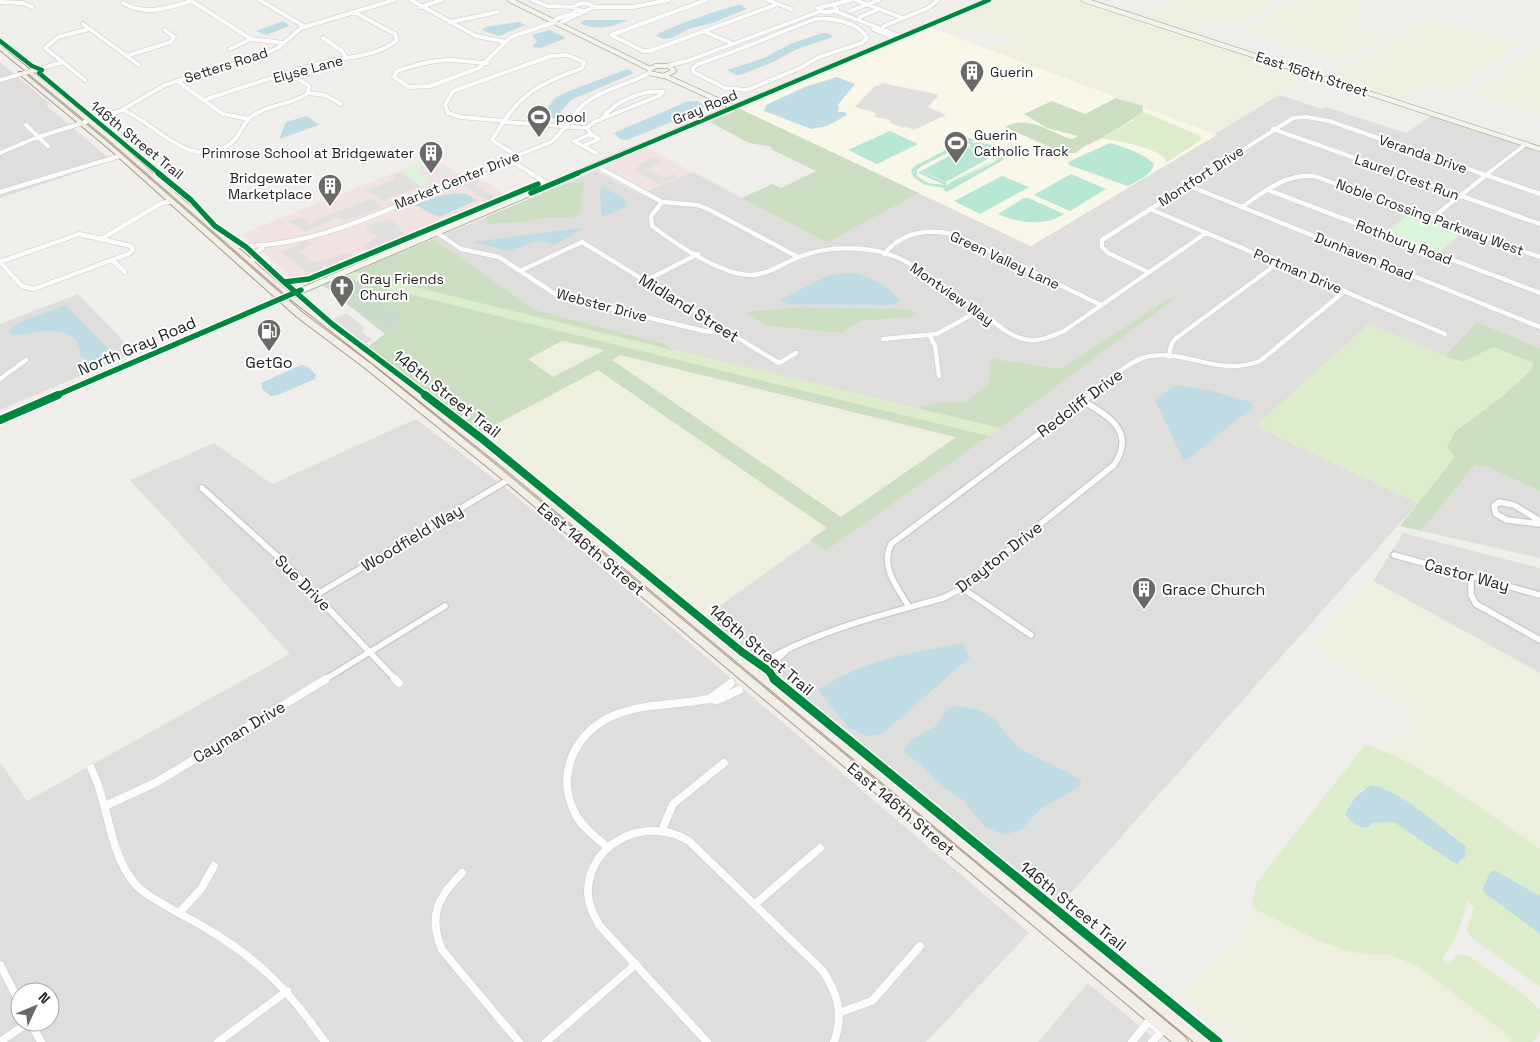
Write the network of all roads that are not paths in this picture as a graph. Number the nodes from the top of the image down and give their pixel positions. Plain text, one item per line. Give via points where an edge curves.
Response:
1 (190, 0) edge
2 (260, 0) edge
3 (394, 0) edge
4 (411, 0) edge
5 (442, 0) edge
6 (510, 0) edge
7 (516, 0) edge
8 (532, 0) edge
9 (669, 0) edge
10 (706, 0) edge
11 (768, 0) edge
12 (851, 0) edge
13 (855, 0) edge
14 (879, 0) edge
15 (938, 0) edge
16 (989, 0) edge
17 (1084, 0) edge
18 (1, 1) edge
19 (123, 3) dead end
20 (778, 4) junction
21 (867, 4) junction
22 (834, 6) junction
23 (32, 7) dead end
24 (420, 7) junction
25 (594, 7) junction
26 (575, 9) junction
27 (791, 9) dead end
28 (880, 9) junction
29 (587, 11) junction
30 (821, 11) junction
31 (835, 11) junction
32 (850, 11) dead end
33 (354, 12) junction
34 (498, 12) dead end
35 (860, 17) dead end
36 (903, 18) junction
37 (555, 20) junction
38 (450, 22) junction
39 (562, 22) junction
40 (83, 24) dead end
41 (884, 26) dead end
42 (305, 27) junction
43 (89, 29) junction
44 (165, 30) dead end
45 (704, 32) junction
46 (699, 33) junction
47 (323, 38) dead end
48 (900, 38) junction
49 (251, 40) junction
50 (506, 42) junction
51 (284, 43) junction
52 (733, 44) junction
53 (728, 46) junction
54 (0, 47) edge
55 (230, 49) dead end
56 (744, 49) junction
57 (739, 51) junction
58 (0, 55) edge
59 (126, 56) junction
60 (346, 58) junction
61 (690, 60) junction
62 (63, 62) junction
63 (487, 63) junction
64 (139, 65) dead end
65 (656, 66) junction
66 (667, 66) junction
67 (649, 71) junction
68 (674, 71) junction
69 (26, 73) junction
70 (289, 73) junction
71 (656, 76) junction
72 (665, 76) junction
73 (0, 80) edge
74 (86, 80) dead end
75 (177, 81) junction
76 (631, 82) junction
77 (308, 93) junction
78 (204, 100) junction
79 (341, 104) dead end
80 (737, 107) junction
81 (124, 110) junction
82 (1306, 117) joint
83 (602, 118) junction
84 (249, 119) junction
85 (505, 121) junction
86 (86, 122) junction
87 (26, 125) dead end
88 (567, 126) junction
89 (587, 128) junction
90 (1274, 130) junction
91 (591, 134) junction
92 (38, 137) junction
93 (1526, 144) junction
94 (48, 146) dead end
95 (583, 146) junction
96 (1540, 149) edge
97 (0, 153) edge
98 (596, 154) dead end
99 (120, 156) junction
100 (517, 156) junction
101 (509, 160) junction
102 (596, 166) junction
103 (1486, 175) junction
104 (550, 185) junction
105 (1187, 185) junction
106 (1268, 190) junction
107 (0, 192) edge
108 (1540, 194) edge
109 (1460, 196) junction
110 (168, 199) junction
111 (662, 202) junction
112 (160, 204) junction
113 (1242, 207) junction
114 (1150, 209) junction
115 (1432, 218) junction
116 (1540, 224) edge
117 (436, 232) junction
118 (1206, 232) junction
119 (102, 239) junction
120 (232, 245) junction
121 (264, 247) junction
122 (698, 254) junction
123 (884, 254) junction
124 (798, 257) junction
125 (1540, 257) edge
126 (112, 260) junction
127 (0, 262) edge
128 (252, 262) junction
129 (1278, 263) junction
130 (520, 271) junction
131 (124, 272) dead end
132 (1148, 272) junction
133 (645, 281) junction
134 (1345, 292) junction
135 (1540, 293) edge
136 (285, 297) junction
137 (1101, 305) junction
138 (978, 311) junction
139 (721, 328) junction
140 (1540, 328) edge
141 (1445, 334) dead end
142 (930, 336) junction
143 (883, 339) dead end
144 (796, 353) dead end
145 (1169, 357) junction
146 (26, 360) dead end
147 (939, 376) dead end
148 (0, 379) edge
149 (1083, 401) junction
150 (0, 420) edge
151 (508, 480) junction
152 (202, 488) dead end
153 (1540, 522) edge
154 (1394, 555) dead end
155 (1471, 576) junction
156 (962, 588) junction
157 (316, 595) junction
158 (1540, 595) edge
159 (445, 606) dead end
160 (909, 607) junction
161 (1031, 635) dead end
162 (1540, 640) edge
163 (788, 649) junction
164 (369, 652) junction
165 (760, 664) dead end
166 (767, 669) dead end
167 (399, 683) dead end
168 (731, 683) dead end
169 (739, 690) dead end
170 (709, 699) junction
171 (724, 763) dead end
172 (91, 768) dead end
173 (105, 806) junction
174 (662, 830) junction
175 (608, 848) junction
176 (820, 848) dead end
177 (214, 866) dead end
178 (462, 872) dead end
179 (755, 904) junction
180 (179, 913) junction
181 (920, 946) dead end
182 (636, 964) junction
183 (0, 965) edge
184 (10, 984) edge
185 (287, 991) junction
186 (1166, 1011) junction
187 (841, 1012) junction
188 (1157, 1024) junction
189 (15, 1032) edge
190 (0, 1042) edge
191 (218, 1042) edge
192 (325, 1042) edge
193 (519, 1042) edge
194 (546, 1042) edge
195 (708, 1042) edge
196 (834, 1042) edge
197 (1132, 1042) edge
198 (1152, 1042) edge
199 (1182, 1042) edge
200 (1204, 1042) edge

1 - 19 street via 147,11 135,10
1 - 49 street
2 - 42 street
3 - 33 street, Setters Road
4 - 24 street
5 - 24 street
6 - 37 street
7 - 37 street
8 - 26 street via 547,6
9 - 25 street via 634,7
10 - 46 street via 611,35 648,51
11 - 20 street
12 - 22 street
13 - 21 street
14 - 21 street
15 - 36 street via 928,8
16 - 48 street, Gray Road
17 - 93 street, East 156th Street
18 - 23 street
20 - 27 street
20 - 45 street
21 - 28 street
21 - 32 street
22 - 30 street via 821,6 818,8
22 - 31 street via 837,8
24 - 38 street
25 - 26 street via 585,4
25 - 29 street
26 - 29 street
26 - 37 street via 574,13
28 - 35 street
28 - 36 street
29 - 39 street
30 - 31 street
30 - 52 street
31 - 48 street
33 - 42 street, Setters Road
33 - 60 street, Elyse Lane via 398,37 394,44
34 - 38 street
36 - 41 street
37 - 39 street
37 - 50 street
37 - 67 street
38 - 50 street via 480,38
39 - 65 street
40 - 43 street
42 - 51 street, Setters Road via 295,31
43 - 59 street
43 - 62 street via 59,37 47,44 47,50
44 - 59 street via 174,37 171,42
45 - 46 street
45 - 52 street
46 - 53 street
47 - 60 street via 342,51
48 - 80 street, Gray Road
49 - 51 street
49 - 55 street
50 - 63 street
51 - 75 street, Setters Road via 263,54
52 - 53 street
52 - 56 street
53 - 57 street
53 - 61 street
54 - 69 main road, East 146th Street
56 - 57 street
56 - 57 street via 814,19 832,19 849,24 868,36 845,50 819,57 751,89 730,90 694,74 692,70 694,66 718,56
58 - 69 main road, East 146th Street
59 - 64 street
60 - 70 street, Elyse Lane
61 - 66 street
61 - 68 street
62 - 69 street
62 - 74 street
63 - 63 street via 425,88 409,87 394,78 397,71 435,59
65 - 66 street
65 - 67 street
66 - 68 street
67 - 71 street
67 - 76 street, Market Center Drive
68 - 72 street
68 - 80 street via 676,76
69 - 73 street
69 - 86 main road, East 146th Street
70 - 77 street via 309,86
70 - 78 street, Elyse Lane
71 - 72 street
71 - 76 street, Market Center Drive
72 - 80 street
75 - 78 street
75 - 81 street, Setters Road
76 - 88 street, Market Center Drive via 588,100 574,113
77 - 79 street via 325,95
77 - 84 street
78 - 84 street via 226,116
80 - 102 street, Gray Road
81 - 84 street via 137,115 182,150 191,152 207,152 232,143
81 - 86 street, Setters Road
82 - 90 street, Montfort Drive via 1289,120
82 - 103 street, Veranda Drive via 1329,121
83 - 83 street via 661,95 663,93 654,90 620,103
83 - 89 street
85 - 85 street via 452,115 445,108 453,91 551,56 570,56 582,61 582,68 542,83 528,92
85 - 88 street
85 - 100 street via 492,141
86 - 92 street, Setters Road
86 - 99 main road, East 146th Street
86 - 120 main road, East 146th Street
87 - 92 street
88 - 89 street
88 - 100 street, Market Center Drive via 555,140
89 - 91 street
90 - 105 street, Montfort Drive
90 - 109 street, Laurel Crest Run
91 - 95 street via 599,139
91 - 95 street via 574,141
92 - 94 street
92 - 97 street, Setters Road
93 - 96 street, East 156th Street
93 - 103 street
95 - 98 street
99 - 107 street
99 - 110 main road, East 146th Street
100 - 101 street, Market Center Drive
101 - 104 street
101 - 121 street, Market Center Drive via 336,229
102 - 104 street, Gray Road
102 - 111 street
103 - 108 street, Veranda Drive
103 - 109 street
104 - 117 street, Gray Road
105 - 113 street, Dunhaven Road
105 - 114 street, Montfort Drive
106 - 113 street, Noble Crossing Parkway West
106 - 115 street, Noble Crossing Parkway West via 1290,176 1320,177
106 - 135 street, Rothbury Road
109 - 115 street
109 - 116 street, Laurel Crest Run
110 - 112 street
110 - 112 street
110 - 136 main road, East 146th Street
111 - 122 street, Montview Way via 650,215 652,226
111 - 124 street via 698,205
112 - 119 street
113 - 140 street, Dunhaven Road
114 - 118 street, Portman Drive
114 - 132 street, Montfort Drive via 1102,240 1102,246 1108,253
115 - 125 street, Noble Crossing Parkway West
117 - 130 street, Webster Drive via 462,249 499,257
117 - 136 street, Gray Road
118 - 129 street, Portman Drive
118 - 132 street, Montview Way
119 - 126 street via 131,246 134,250
119 - 127 street via 75,235
120 - 121 street, Market Center Drive
120 - 128 main road, East 146th Street
121 - 128 street via 254,254
122 - 124 street, Montview Way via 730,272 750,275 768,272
122 - 133 street
123 - 124 street, Montview Way via 842,250 807,253
123 - 137 street, Green Valley Lane via 894,243 911,234 933,230 945,232
123 - 138 street, Montview Way via 914,266 946,293
126 - 127 street via 34,289 22,286
126 - 131 street
128 - 136 main road, East 146th Street
129 - 134 street, Portman Drive
129 - 145 street via 1175,340 1170,345
130 - 133 street, Midland Street via 582,242
130 - 139 street, Webster Drive via 562,297 704,331 713,332
132 - 137 street, Montview Way
133 - 139 street, Midland Street
134 - 141 street, Portman Drive
134 - 145 street, Redcliff Drive via 1252,365 1230,367
136 - 150 street, North Gray Road
136 - 151 main road, East 146th Street
136 - 186 main road, East 146th Street via 488,451
137 - 138 street, Montview Way via 1064,331 1038,340 1008,334
138 - 142 street via 948,330
139 - 144 street, Midland Street via 779,363
142 - 143 street
142 - 147 street via 935,346
145 - 149 street, Redcliff Drive via 1139,360
146 - 148 street
149 - 156 street, Drayton Drive via 1105,414 1119,428 1123,444 1118,460
149 - 160 street, Redcliff Drive via 891,544 886,565
151 - 157 street, Woodfield Way
151 - 188 main road, East 146th Street
152 - 157 street, Sue Drive
153 - 153 street via 1510,503 1499,502 1494,506 1496,514 1507,520
154 - 155 street, Castor Way
155 - 158 street, Castor Way
155 - 162 street via 1471,596 1476,604
156 - 160 street, Drayton Drive via 943,598
156 - 161 street
157 - 164 street, Sue Drive
159 - 164 street, Cayman Drive
160 - 163 street, Drayton Drive via 819,632
163 - 165 street, Drayton Drive
163 - 166 street, Drayton Drive
164 - 167 street, Sue Drive
164 - 173 street, Cayman Drive via 157,782
168 - 170 street
169 - 170 street via 717,700
170 - 175 street via 639,708 612,716 580,741 567,765 567,792 576,817
171 - 174 street via 673,804
172 - 173 street
173 - 180 street via 118,858 127,874 139,888
174 - 175 street via 635,834
174 - 179 street via 697,846
175 - 182 street via 591,871 587,886 588,902 600,925
176 - 179 street
177 - 180 street via 201,889
178 - 193 street via 451,882 433,916 435,936 442,950
179 - 187 street via 828,977
180 - 185 street via 242,952
181 - 187 street via 872,1001
182 - 194 street
182 - 195 street
183 - 184 street
185 - 191 street
185 - 192 street
186 - 188 street
186 - 200 main road, East 146th Street
187 - 196 street
188 - 197 street via 1147,1023
188 - 198 street via 1160,1033
188 - 199 main road, East 146th Street
189 - 190 street

